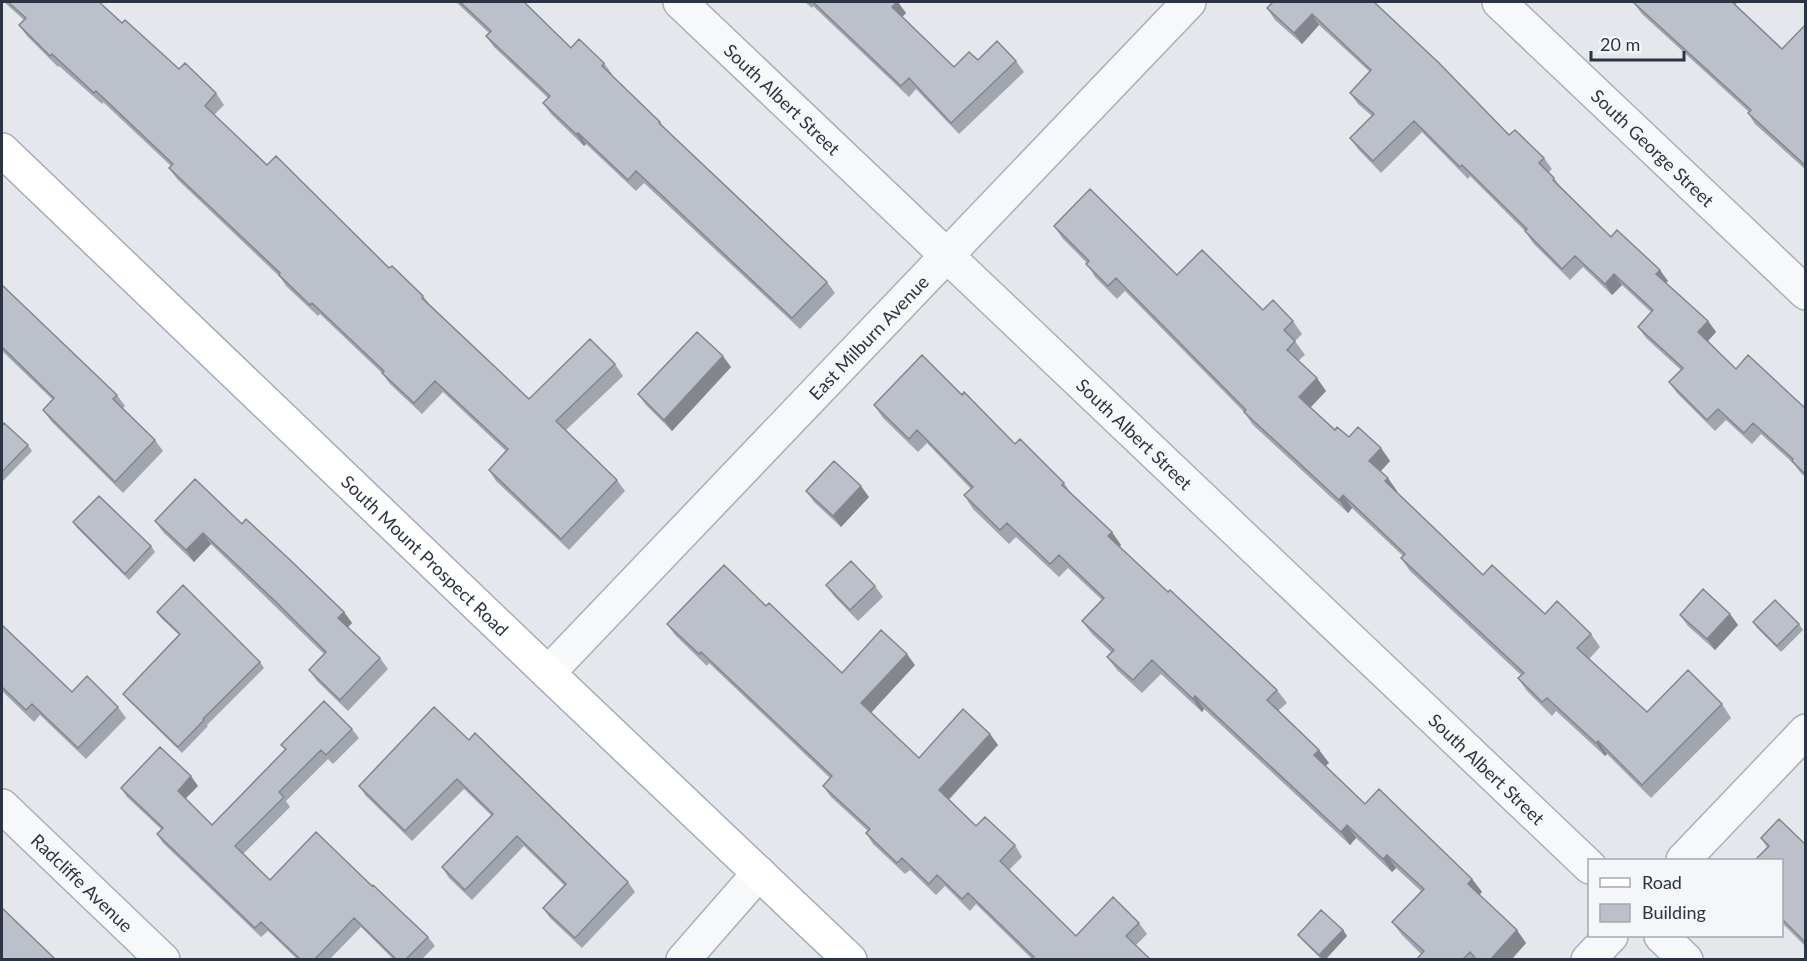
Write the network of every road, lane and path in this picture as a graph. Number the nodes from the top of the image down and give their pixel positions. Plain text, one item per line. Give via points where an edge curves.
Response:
1 (680, 2) edge
2 (1189, 2) edge
3 (1499, 2) edge
4 (2, 150) edge
5 (948, 255) junction
6 (1806, 292) edge
7 (548, 673) junction
8 (1806, 731) edge
9 (2, 806) edge
10 (1685, 859) edge
11 (1588, 865) edge
12 (759, 873) junction
13 (1610, 937) edge
14 (1662, 937) edge
15 (163, 960) edge
16 (683, 960) edge
17 (850, 960) edge
18 (1588, 960) edge
19 (1686, 960) edge

1 - 5 street, South Albert Street
2 - 5 street, East Milburn Avenue
3 - 6 street, South George Street
4 - 7 main road, South Mount Prospect Road
5 - 7 street, East Milburn Avenue
5 - 11 street, South Albert Street
7 - 12 main road, South Mount Prospect Road
8 - 10 street
9 - 15 street, Radcliffe Avenue
12 - 16 street
12 - 17 main road, South Mount Prospect Road
13 - 18 street
14 - 19 street

